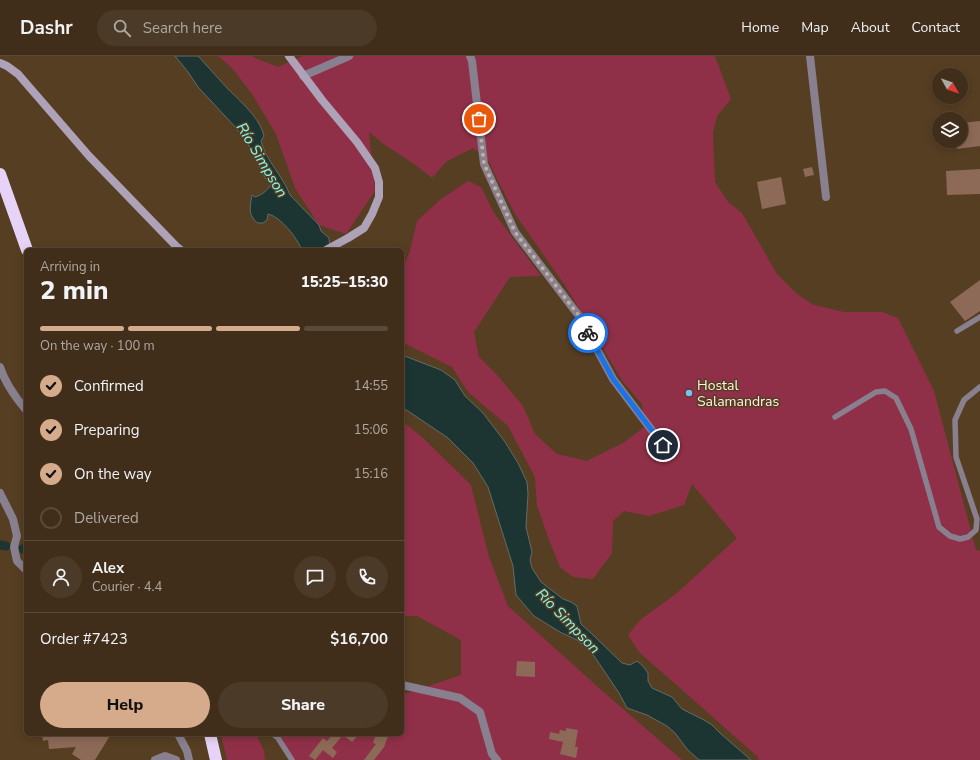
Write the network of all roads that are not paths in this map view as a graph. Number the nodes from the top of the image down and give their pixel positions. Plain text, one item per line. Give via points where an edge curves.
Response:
1 (289, 56) edge
2 (349, 56) edge
3 (470, 56) edge
4 (810, 56) edge
5 (0, 63) edge
6 (303, 76) junction
7 (0, 174) edge
8 (826, 197) dead end
9 (26, 248) edge
10 (179, 248) edge
11 (330, 248) edge
12 (980, 317) edge
13 (957, 331) dead end
14 (0, 367) edge
15 (980, 387) edge
16 (24, 408) edge
17 (835, 417) dead end
18 (663, 445) dead end
19 (0, 493) edge
20 (24, 568) edge
21 (404, 685) edge
22 (179, 736) edge
23 (210, 736) edge
24 (277, 736) edge
25 (155, 760) edge
26 (176, 760) edge
27 (189, 760) edge
28 (216, 760) edge
29 (292, 760) edge
30 (497, 760) edge

1 - 6 street
2 - 6 street
3 - 18 street via 484,164 515,232 579,316 613,379
4 - 8 street
5 - 10 street via 18,74 89,156
6 - 11 street via 357,142 375,168 379,182 379,197 364,228
7 - 9 highway
12 - 13 lane
14 - 16 street via 10,390
15 - 17 lane via 964,400 955,420 956,457 977,519 976,530 968,538 950,536 939,527 911,430 896,398 884,390 876,392
19 - 20 street via 13,519 17,536 14,547 18,561
21 - 30 street via 460,698 480,712 492,754
22 - 27 street
23 - 28 highway
24 - 29 lane
25 - 26 street via 164,756

